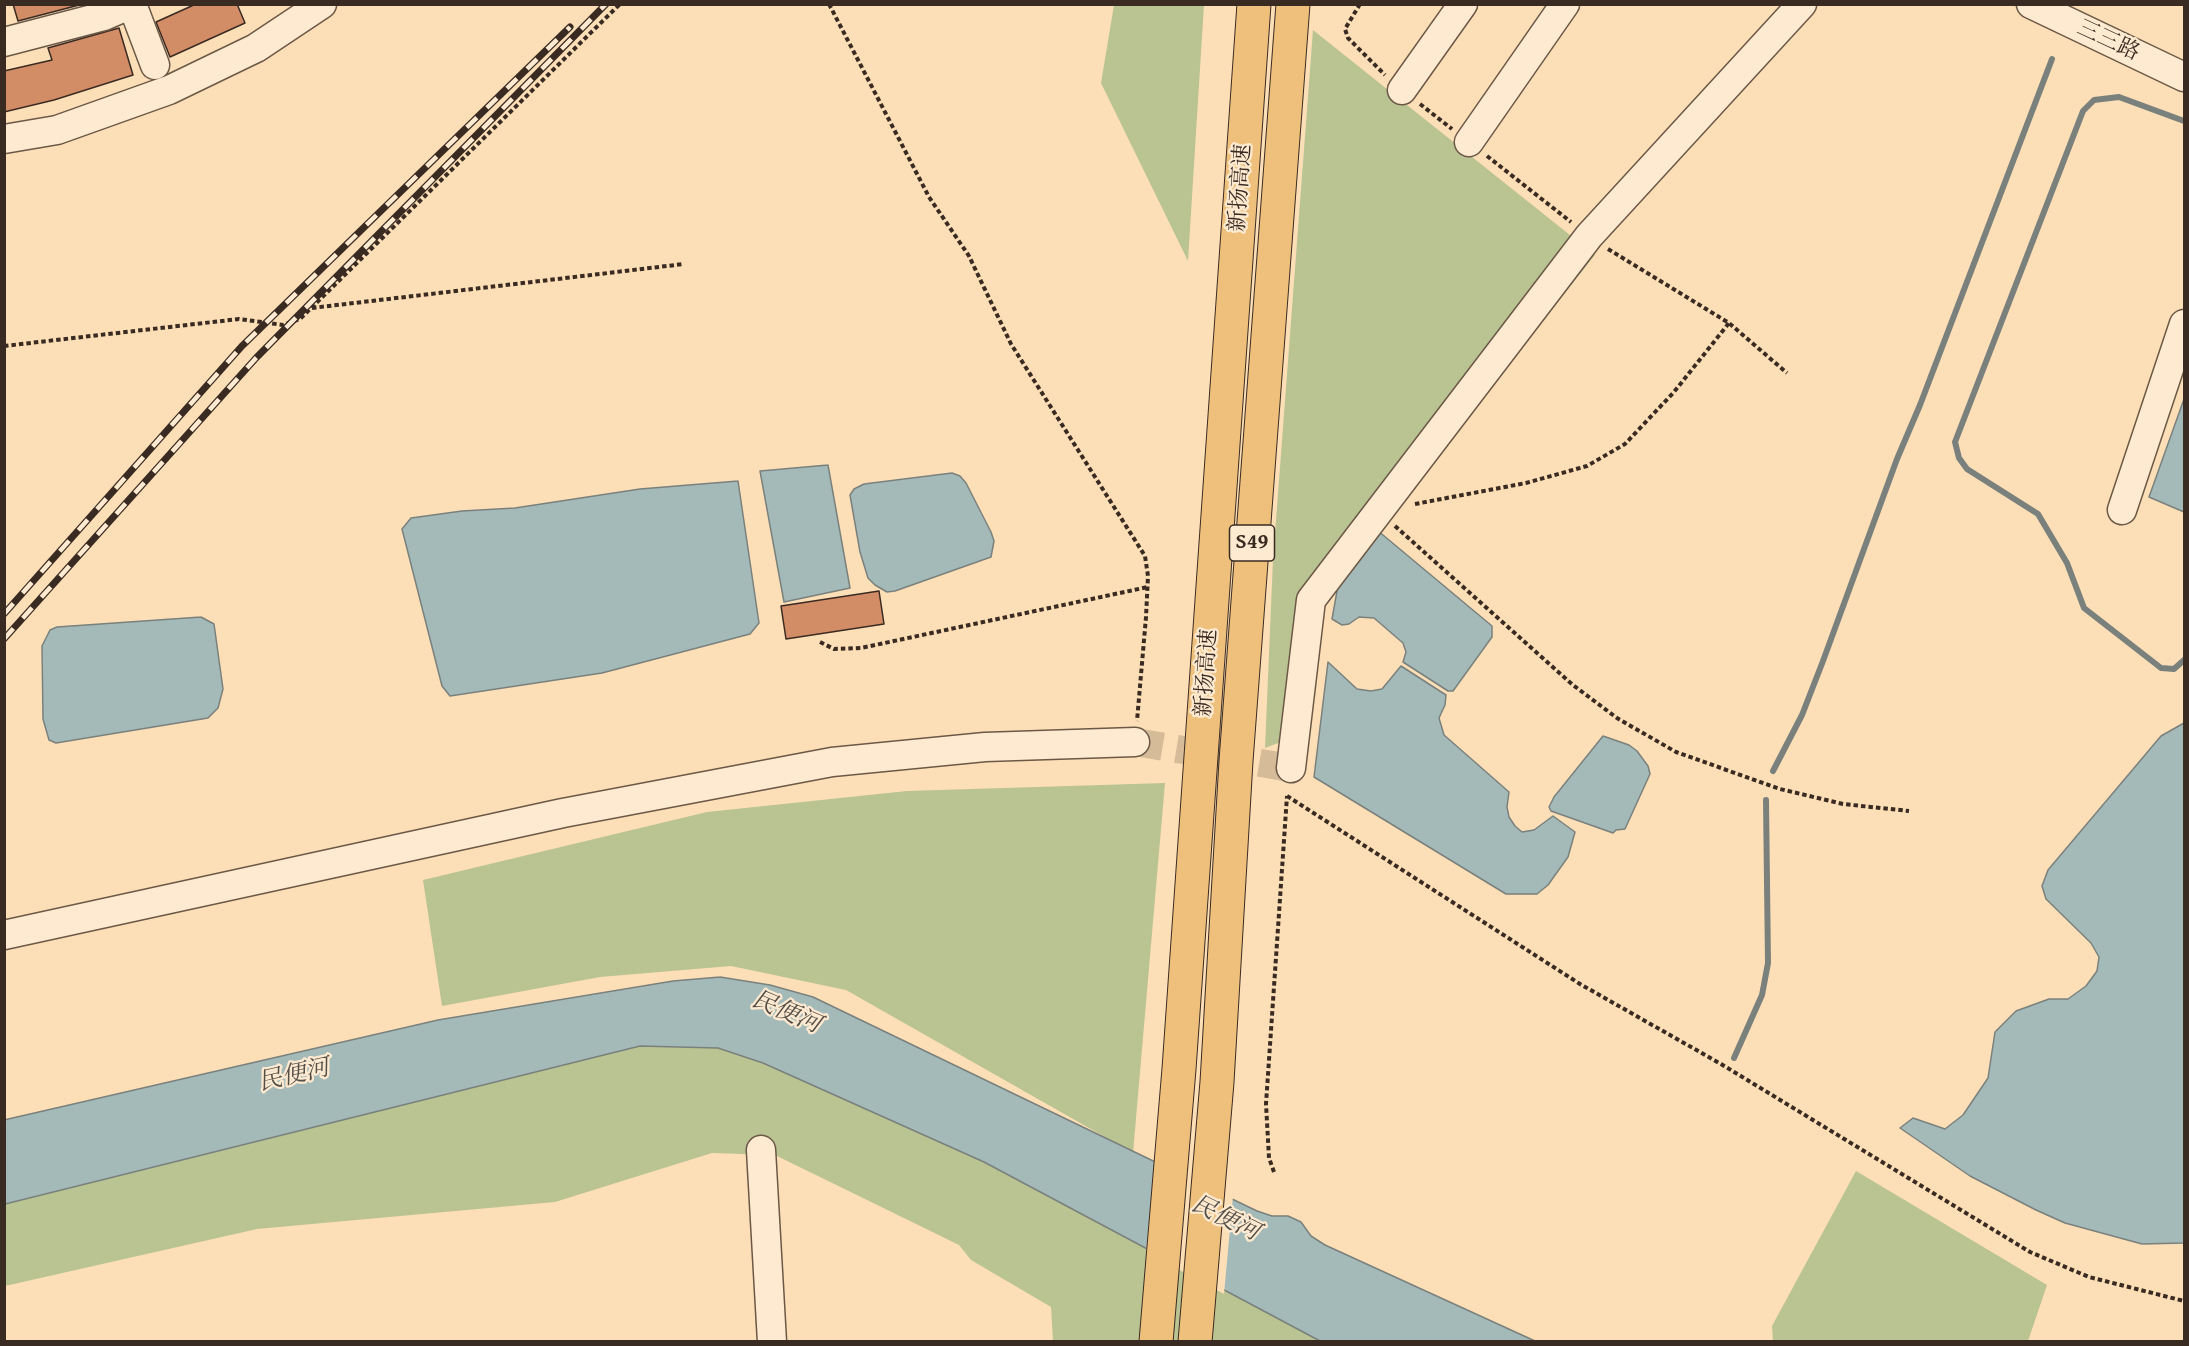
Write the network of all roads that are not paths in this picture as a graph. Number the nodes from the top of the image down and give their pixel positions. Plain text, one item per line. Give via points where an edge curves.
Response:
1 (132, 4) edge
2 (322, 4) edge
3 (1254, 4) edge
4 (1293, 4) edge
5 (1463, 4) edge
6 (1565, 4) edge
7 (1802, 4) edge
8 (2031, 4) edge
9 (4, 42) edge
10 (155, 65) dead end
11 (2184, 77) edge
12 (1402, 90) road end
13 (4, 139) edge
14 (1469, 142) road end
15 (2183, 331) edge
16 (2122, 510) dead end
17 (1135, 742) tunnel mouth
18 (1291, 768) road end
19 (4, 935) edge
20 (761, 1150) dead end
21 (772, 1341) edge
22 (1156, 1341) edge
23 (1195, 1341) edge

1 - 9 street via 104,16
1 - 10 street
2 - 13 street via 256,48 169,90 57,130
3 - 22 highway, 新扬高速 / S49 via 1179,1069
4 - 23 highway, 新扬高速 / S49 via 1236,761 1217,1082
5 - 12 street
6 - 14 street
7 - 18 street via 1589,236 1311,600
8 - 11 street, 三三路
15 - 16 street
17 - 19 street via 985,747 832,762 563,813
20 - 21 street

